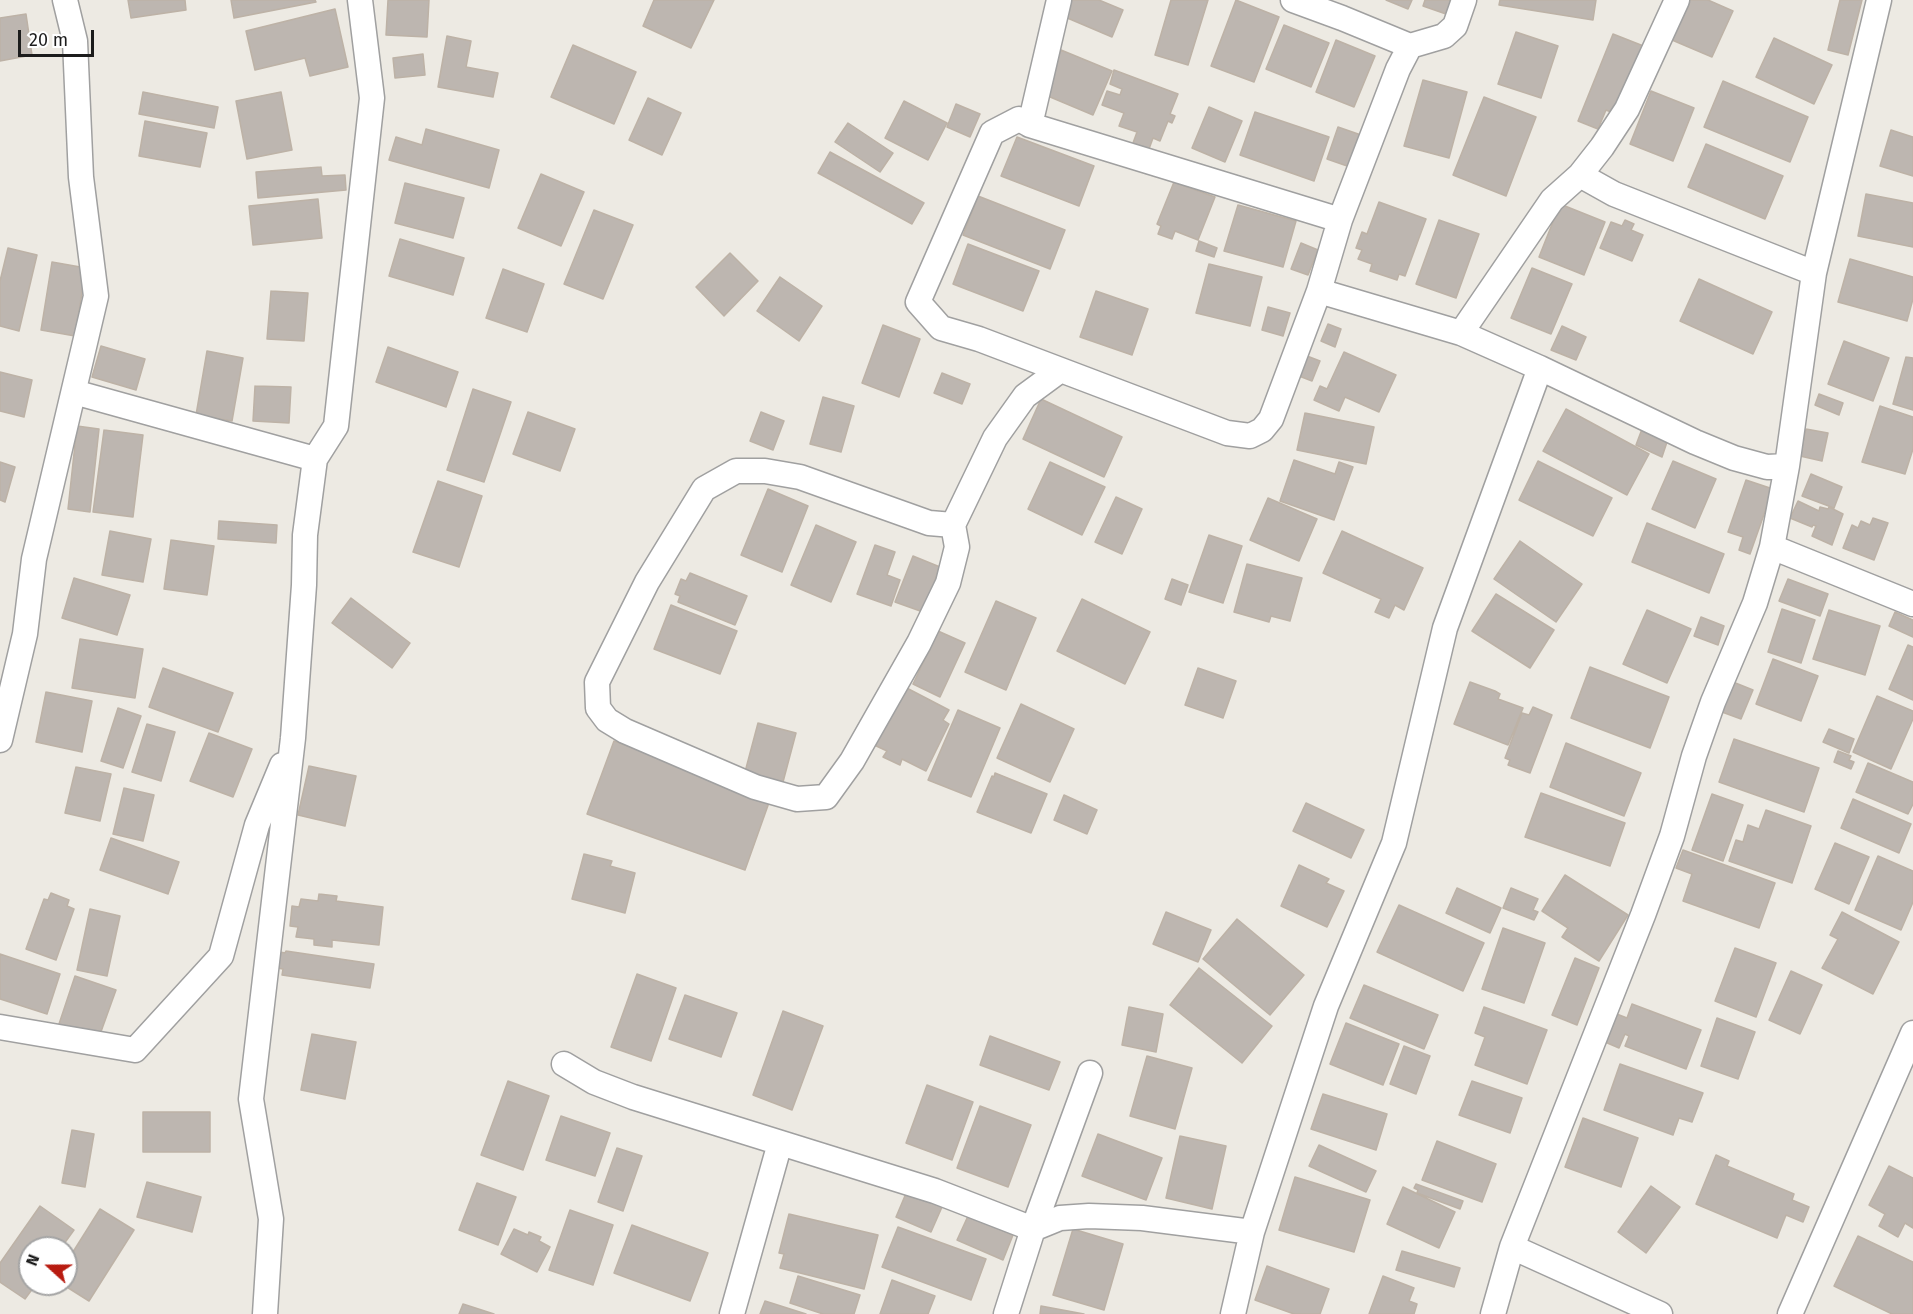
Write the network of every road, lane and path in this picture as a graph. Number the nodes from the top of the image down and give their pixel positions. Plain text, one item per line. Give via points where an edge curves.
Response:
1 (65, 0) edge
2 (360, 0) edge
3 (1059, 0) edge
4 (1293, 0) edge
5 (1464, 0) edge
6 (1677, 0) edge
7 (1879, 0) edge
8 (1410, 46) junction
9 (1030, 126) junction
10 (1580, 176) junction
11 (1340, 220) junction
12 (1814, 273) junction
13 (1320, 291) junction
14 (1461, 333) junction
15 (1540, 368) junction
16 (1059, 371) junction
17 (74, 392) junction
18 (315, 459) junction
19 (1787, 466) junction
20 (953, 525) junction
21 (1772, 547) junction
22 (1913, 604) edge
23 (293, 738) junction
24 (0, 740) edge
25 (0, 1027) edge
26 (1913, 1033) edge
27 (564, 1064) dead end
28 (1089, 1074) dead end
29 (780, 1143) junction
30 (1033, 1229) junction
31 (1252, 1232) junction
32 (1512, 1247) junction
33 (265, 1314) edge
34 (732, 1314) edge
35 (1006, 1314) edge
36 (1233, 1314) edge
37 (1494, 1314) edge
38 (1660, 1314) edge
39 (1790, 1314) edge

1 - 17 street via 75,42 81,177 96,296
2 - 18 street via 372,98 336,426
3 - 9 street
4 - 8 street
5 - 8 street via 1455,26 1444,36
6 - 10 street via 1627,109
7 - 12 street
8 - 11 street
9 - 11 street
9 - 16 street via 1019,119 992,133 918,302 940,328
10 - 12 street via 1614,194
10 - 14 street via 1552,200
11 - 13 street
12 - 19 street
13 - 14 street
13 - 16 street via 1271,420 1250,436 1227,434
14 - 15 street
15 - 19 street via 1734,458 1767,467
15 - 31 street via 1445,628 1394,843 1326,1006
16 - 20 street via 1025,396 995,438
17 - 18 street
17 - 24 street via 34,559 25,634
18 - 23 street via 305,535
19 - 21 street
20 - 20 street via 957,548 948,583 920,643 852,761 826,797 797,799 754,787 625,731 607,720 598,708 597,682 647,582 704,489 736,471 800,477 929,523
21 - 22 street
21 - 32 street via 1755,603 1713,702 1647,904
23 - 25 street via 257,825 221,956 135,1050
23 - 33 street via 251,1099 272,1219
26 - 39 street
27 - 29 street via 594,1082 633,1097
28 - 30 street
29 - 30 street via 935,1191
29 - 34 street
30 - 31 street via 1060,1218 1089,1216 1142,1218
30 - 35 street
31 - 36 street
32 - 37 street
32 - 38 street

